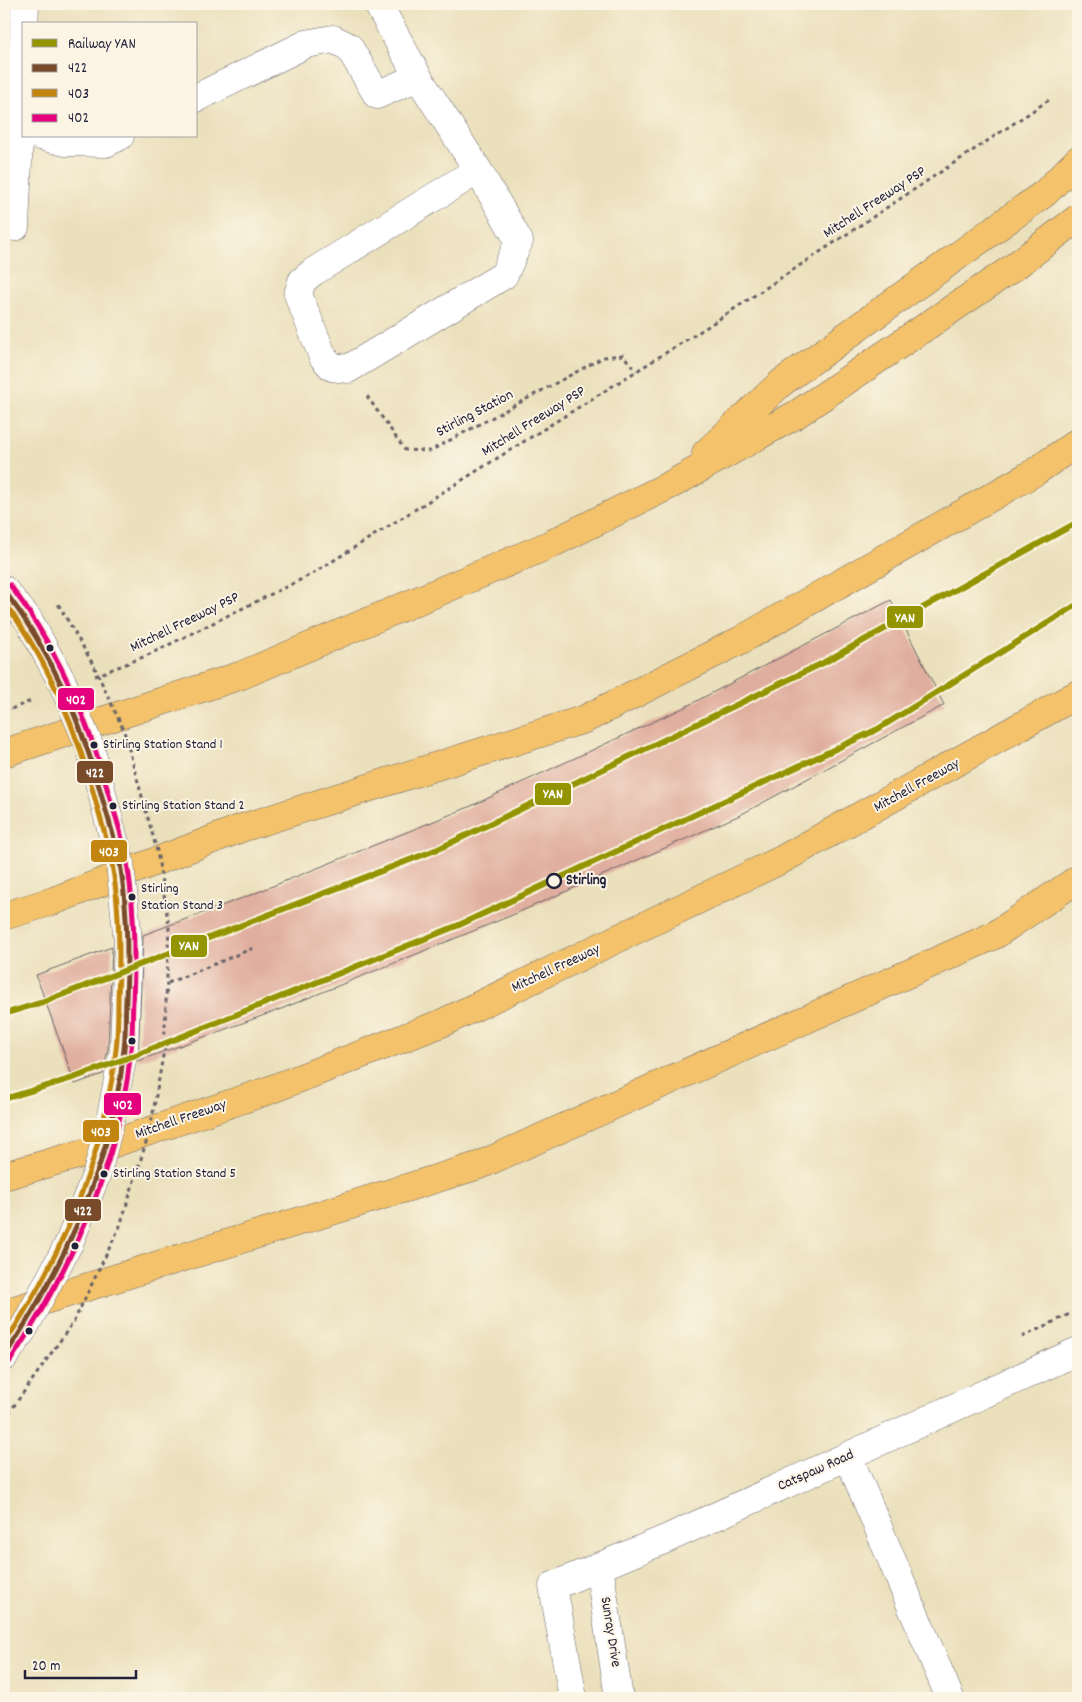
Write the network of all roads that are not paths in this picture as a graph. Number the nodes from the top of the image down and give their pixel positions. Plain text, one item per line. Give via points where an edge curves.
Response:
1 (25, 4) edge
2 (378, 4) edge
3 (25, 22) edge
4 (418, 77) junction
5 (198, 97) edge
6 (26, 138) edge
7 (48, 138) edge
8 (116, 138) edge
9 (1078, 160) edge
10 (478, 170) junction
11 (1078, 218) edge
12 (15, 227) dead end
13 (1078, 442) edge
14 (674, 483) junction
15 (4, 590) edge
16 (1078, 694) edge
17 (4, 753) edge
18 (1078, 879) edge
19 (4, 916) edge
20 (4, 1176) edge
21 (4, 1313) edge
22 (1078, 1353) edge
23 (4, 1356) edge
24 (848, 1456) junction
25 (599, 1566) junction
26 (572, 1698) edge
27 (619, 1698) edge
28 (950, 1698) edge

1 - 3 street
2 - 4 street
4 - 5 street via 377,95 349,47 333,39 306,44
4 - 10 street
6 - 12 street
7 - 8 street via 65,142 106,143
9 - 14 highway via 1045,193 781,383
10 - 10 street via 302,281 298,294 323,357 332,367 348,369 504,275 519,241
11 - 14 highway via 1014,267 797,414
13 - 19 highway via 1035,472 741,640 585,719 242,828 53,901
14 - 17 highway via 549,545 242,675
15 - 23 street, bridge via 28,619 62,682 90,747 120,863 128,942 124,1050 97,1173 55,1273
16 - 20 highway, Mitchell Freeway via 783,859 442,1023 258,1094 91,1151
18 - 21 highway via 994,936 480,1165
22 - 24 street, Catspaw Road
24 - 25 street, Catspaw Road
24 - 28 street
25 - 26 street, Catspaw Road via 552,1586
25 - 27 street, Sunray Drive

